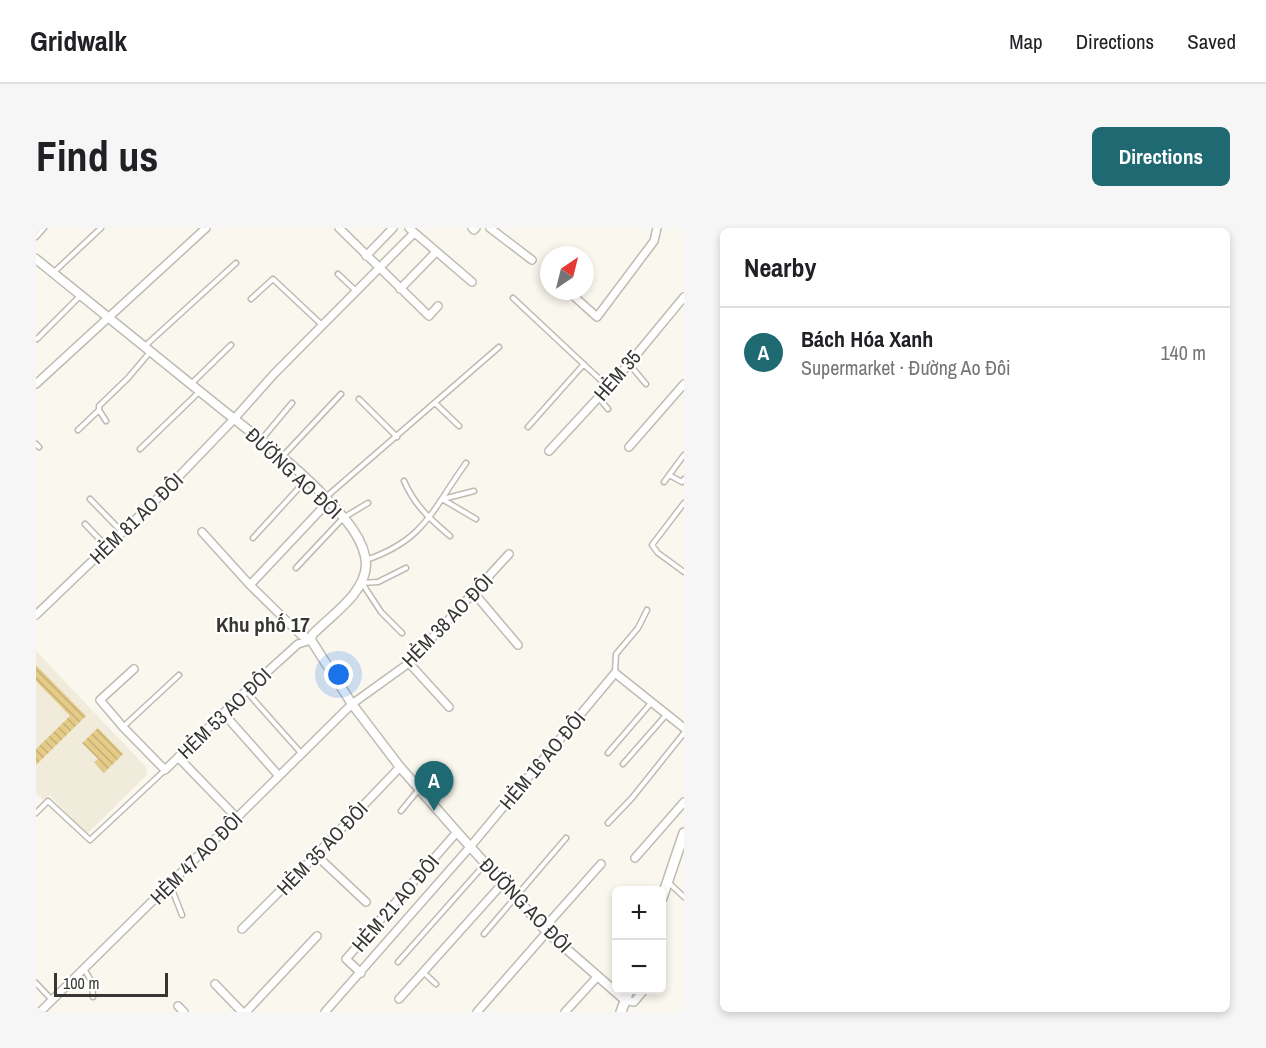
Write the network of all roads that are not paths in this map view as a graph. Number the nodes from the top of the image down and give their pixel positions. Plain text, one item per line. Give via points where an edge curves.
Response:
1 (44, 228) edge
2 (100, 228) edge
3 (206, 228) edge
4 (339, 228) edge
5 (352, 228) edge
6 (393, 228) edge
7 (490, 228) edge
8 (657, 228) edge
9 (412, 230) edge
10 (346, 235) junction
11 (36, 237) edge
12 (436, 252) junction
13 (366, 256) junction
14 (36, 259) edge
15 (532, 260) dead end
16 (236, 263) dead end
17 (378, 268) junction
18 (53, 273) junction
19 (338, 274) dead end
20 (471, 282) dead end
21 (400, 289) junction
22 (356, 291) junction
23 (81, 296) junction
24 (684, 297) edge
25 (513, 298) dead end
26 (251, 299) dead end
27 (578, 300) edge
28 (438, 306) dead end
29 (107, 317) junction
30 (322, 325) junction
31 (37, 339) edge
32 (231, 345) dead end
33 (499, 347) dead end
34 (147, 349) junction
35 (584, 364) junction
36 (628, 364) junction
37 (36, 384) edge
38 (646, 384) dead end
39 (684, 384) edge
40 (191, 385) junction
41 (608, 387) junction
42 (199, 392) junction
43 (341, 394) dead end
44 (598, 398) junction
45 (359, 399) dead end
46 (292, 403) dead end
47 (435, 403) junction
48 (608, 409) dead end
49 (99, 410) junction
50 (234, 419) junction
51 (106, 421) dead end
52 (459, 426) dead end
53 (528, 427) dead end
54 (78, 430) dead end
55 (397, 437) junction
56 (260, 441) junction
57 (629, 447) dead end
58 (140, 450) dead end
59 (549, 451) dead end
60 (684, 455) edge
61 (281, 457) junction
62 (466, 463) dead end
63 (669, 475) junction
64 (684, 479) edge
65 (307, 480) junction
66 (404, 481) dead end
67 (664, 482) dead end
68 (474, 491) dead end
69 (90, 499) dead end
70 (327, 499) junction
71 (442, 499) junction
72 (368, 503) dead end
73 (684, 503) edge
74 (343, 518) junction
75 (429, 518) junction
76 (476, 519) dead end
77 (85, 524) dead end
78 (202, 532) dead end
79 (122, 533) junction
80 (450, 536) dead end
81 (253, 537) dead end
82 (107, 548) junction
83 (509, 554) dead end
84 (365, 560) junction
85 (296, 568) dead end
86 (406, 568) dead end
87 (684, 572) edge
88 (362, 583) junction
89 (250, 585) junction
90 (474, 593) junction
91 (646, 610) dead end
92 (36, 615) edge
93 (402, 633) dead end
94 (311, 640) junction
95 (518, 645) dead end
96 (410, 663) junction
97 (134, 669) dead end
98 (615, 673) junction
99 (179, 675) dead end
100 (246, 691) junction
101 (651, 702) junction
102 (352, 704) junction
103 (449, 707) dead end
104 (224, 714) junction
105 (667, 714) junction
106 (123, 727) junction
107 (684, 730) edge
108 (608, 753) dead end
109 (302, 754) junction
110 (178, 757) junction
111 (623, 764) dead end
112 (400, 766) junction
113 (165, 770) junction
114 (279, 776) junction
115 (420, 789) junction
116 (684, 802) edge
117 (401, 811) dead end
118 (36, 813) edge
119 (237, 818) junction
120 (608, 823) dead end
121 (457, 832) junction
122 (684, 833) edge
123 (566, 838) dead end
124 (470, 847) junction
125 (316, 855) junction
126 (635, 858) dead end
127 (485, 864) junction
128 (601, 864) dead end
129 (668, 881) junction
130 (503, 883) junction
131 (168, 886) junction
132 (666, 887) edge
133 (516, 897) junction
134 (684, 897) edge
135 (366, 902) dead end
136 (182, 915) dead end
137 (242, 929) dead end
138 (545, 930) junction
139 (484, 934) dead end
140 (316, 936) dead end
141 (398, 962) dead end
142 (84, 969) junction
143 (424, 972) junction
144 (360, 973) junction
145 (597, 977) junction
146 (36, 983) edge
147 (215, 984) dead end
148 (436, 984) dead end
149 (641, 994) edge
150 (93, 997) dead end
151 (399, 999) dead end
152 (52, 1000) junction
153 (624, 1008) edge
154 (40, 1012) edge
155 (244, 1012) edge
156 (325, 1012) edge
157 (477, 1012) edge
158 (566, 1012) edge

1 - 11 lane
2 - 18 lane
3 - 29 street
4 - 10 street
5 - 10 street
6 - 13 street
7 - 15 street
8 - 27 street via 654,241 597,317
9 - 12 street
9 - 17 street, HẺM 81 AO ĐÔI
10 - 13 street
12 - 20 street
12 - 21 street
13 - 17 street
14 - 18 street, ĐƯỜNG AO ĐÔI
16 - 34 lane
17 - 21 street
17 - 22 street, HẺM 81 AO ĐÔI
18 - 23 street, ĐƯỜNG AO ĐÔI
19 - 22 lane
21 - 28 street via 429,316
22 - 30 street, HẺM 81 AO ĐÔI
23 - 29 street, ĐƯỜNG AO ĐÔI
23 - 31 lane
24 - 36 street, HẺM 35
25 - 35 lane
26 - 30 lane via 273,279
29 - 34 street, ĐƯỜNG AO ĐÔI
29 - 37 street
30 - 50 street, HẺM 81 AO ĐÔI
32 - 40 lane
33 - 47 lane
34 - 40 street, ĐƯỜNG AO ĐÔI
34 - 49 lane via 128,378 104,399
35 - 41 lane
35 - 53 lane
36 - 38 lane
36 - 41 street, HẺM 35
39 - 57 street
40 - 42 street, ĐƯỜNG AO ĐÔI
41 - 44 street, HẺM 35
42 - 50 street, ĐƯỜNG AO ĐÔI
42 - 58 lane
43 - 61 lane
44 - 48 lane
44 - 59 street, HẺM 35
45 - 55 lane
46 - 56 lane
47 - 52 lane
47 - 55 lane
49 - 51 lane
49 - 54 lane
50 - 56 street, ĐƯỜNG AO ĐÔI
50 - 79 street, HẺM 81 AO ĐÔI
55 - 70 lane
56 - 61 street, ĐƯỜNG AO ĐÔI
60 - 63 lane
61 - 65 street, ĐƯỜNG AO ĐÔI
62 - 71 lane
63 - 64 lane via 682,482
63 - 67 lane
65 - 70 street, ĐƯỜNG AO ĐÔI
65 - 81 lane
66 - 75 lane
68 - 71 lane
69 - 79 lane
70 - 74 street, ĐƯỜNG AO ĐÔI
70 - 89 street
71 - 75 lane
71 - 76 lane
72 - 74 lane
73 - 87 lane via 652,545
74 - 84 street, ĐƯỜNG AO ĐÔI via 362,547
74 - 85 lane
75 - 80 lane
75 - 84 lane via 408,541
77 - 82 lane
78 - 89 street
79 - 82 street, HẺM 81 AO ĐÔI
82 - 92 street, HẺM 81 AO ĐÔI
83 - 90 street, HẺM 38 AO ĐÔI
84 - 88 street
86 - 88 lane via 378,582
88 - 93 lane via 381,612
88 - 94 street
89 - 94 street
90 - 95 street
90 - 96 street, HẺM 38 AO ĐÔI
91 - 98 lane via 638,628 616,654
94 - 100 street, HẺM 53 AO ĐÔI via 298,644
94 - 102 street, ĐƯỜNG AO ĐÔI
96 - 102 street, HẺM 38 AO ĐÔI
96 - 103 street
97 - 106 street, HẺM 53 AO ĐÔI via 100,700
98 - 101 street
98 - 124 street, HẺM 16 AO ĐÔI
99 - 106 lane
100 - 104 street, HẺM 53 AO ĐÔI
100 - 109 lane
101 - 105 street
101 - 108 lane
102 - 109 street, HẺM 47 AO ĐÔI
102 - 112 street, ĐƯỜNG AO ĐÔI
104 - 110 street, HẺM 53 AO ĐÔI
104 - 114 street
105 - 107 street
105 - 111 lane
106 - 113 street, HẺM 53 AO ĐÔI
107 - 120 lane
109 - 114 street, HẺM 47 AO ĐÔI
110 - 113 street, HẺM 53 AO ĐÔI
110 - 119 street
112 - 115 street, ĐƯỜNG AO ĐÔI
112 - 125 street, HẺM 35 AO ĐÔI
113 - 118 lane via 90,840 48,801
114 - 119 street, HẺM 47 AO ĐÔI
115 - 117 lane
115 - 121 street, ĐƯỜNG AO ĐÔI
116 - 126 street
119 - 131 street, HẺM 47 AO ĐÔI
121 - 124 street, ĐƯỜNG AO ĐÔI
121 - 144 street, HẺM 21 AO ĐÔI via 346,959
122 - 129 main road
123 - 133 lane
124 - 127 street, ĐƯỜNG AO ĐÔI
124 - 144 street, HẺM 16 AO ĐÔI
125 - 135 street
125 - 137 street, HẺM 35 AO ĐÔI
127 - 130 street, ĐƯỜNG AO ĐÔI
127 - 141 lane
128 - 138 street
129 - 132 main road
129 - 134 lane
130 - 133 street, ĐƯỜNG AO ĐÔI
130 - 143 street
131 - 136 lane
131 - 142 street, HẺM 47 AO ĐÔI
133 - 138 street, ĐƯỜNG AO ĐÔI
133 - 139 lane
138 - 145 street, ĐƯỜNG AO ĐÔI
138 - 157 street
140 - 155 street
142 - 150 lane via 92,982
142 - 152 street, HẺM 47 AO ĐÔI
143 - 148 lane
143 - 151 street
144 - 156 street, HẺM 16 AO ĐÔI
145 - 153 street, ĐƯỜNG AO ĐÔI
145 - 158 street
146 - 152 lane
147 - 155 street
149 - 153 street
152 - 154 street, HẺM 47 AO ĐÔI

